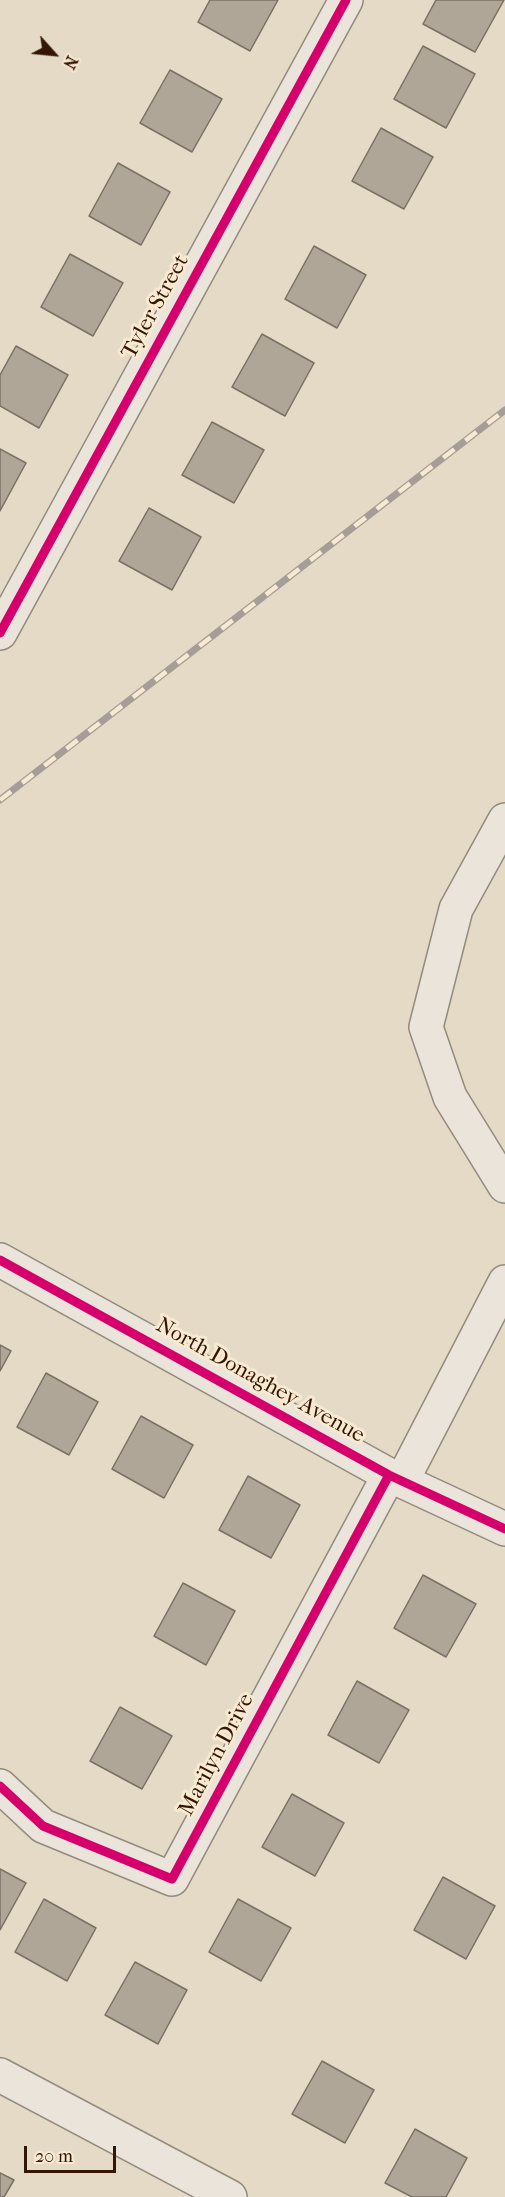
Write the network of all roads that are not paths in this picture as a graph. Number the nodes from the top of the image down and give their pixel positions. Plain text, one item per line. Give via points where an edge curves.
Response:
1 (346, 0) edge
2 (0, 633) edge
3 (505, 820) edge
4 (505, 1186) edge
5 (0, 1260) edge
6 (505, 1282) edge
7 (395, 1478) junction
8 (505, 1529) edge
9 (0, 1786) edge
10 (0, 2075) edge
11 (230, 2197) edge

1 - 2 street, Tyler Street
3 - 4 street via 456,909 426,1028 450,1097
5 - 7 street, North Donaghey Avenue
6 - 7 street
7 - 8 street, North Donaghey Avenue
7 - 9 street, Marilyn Drive via 172,1879 44,1826
10 - 11 street

